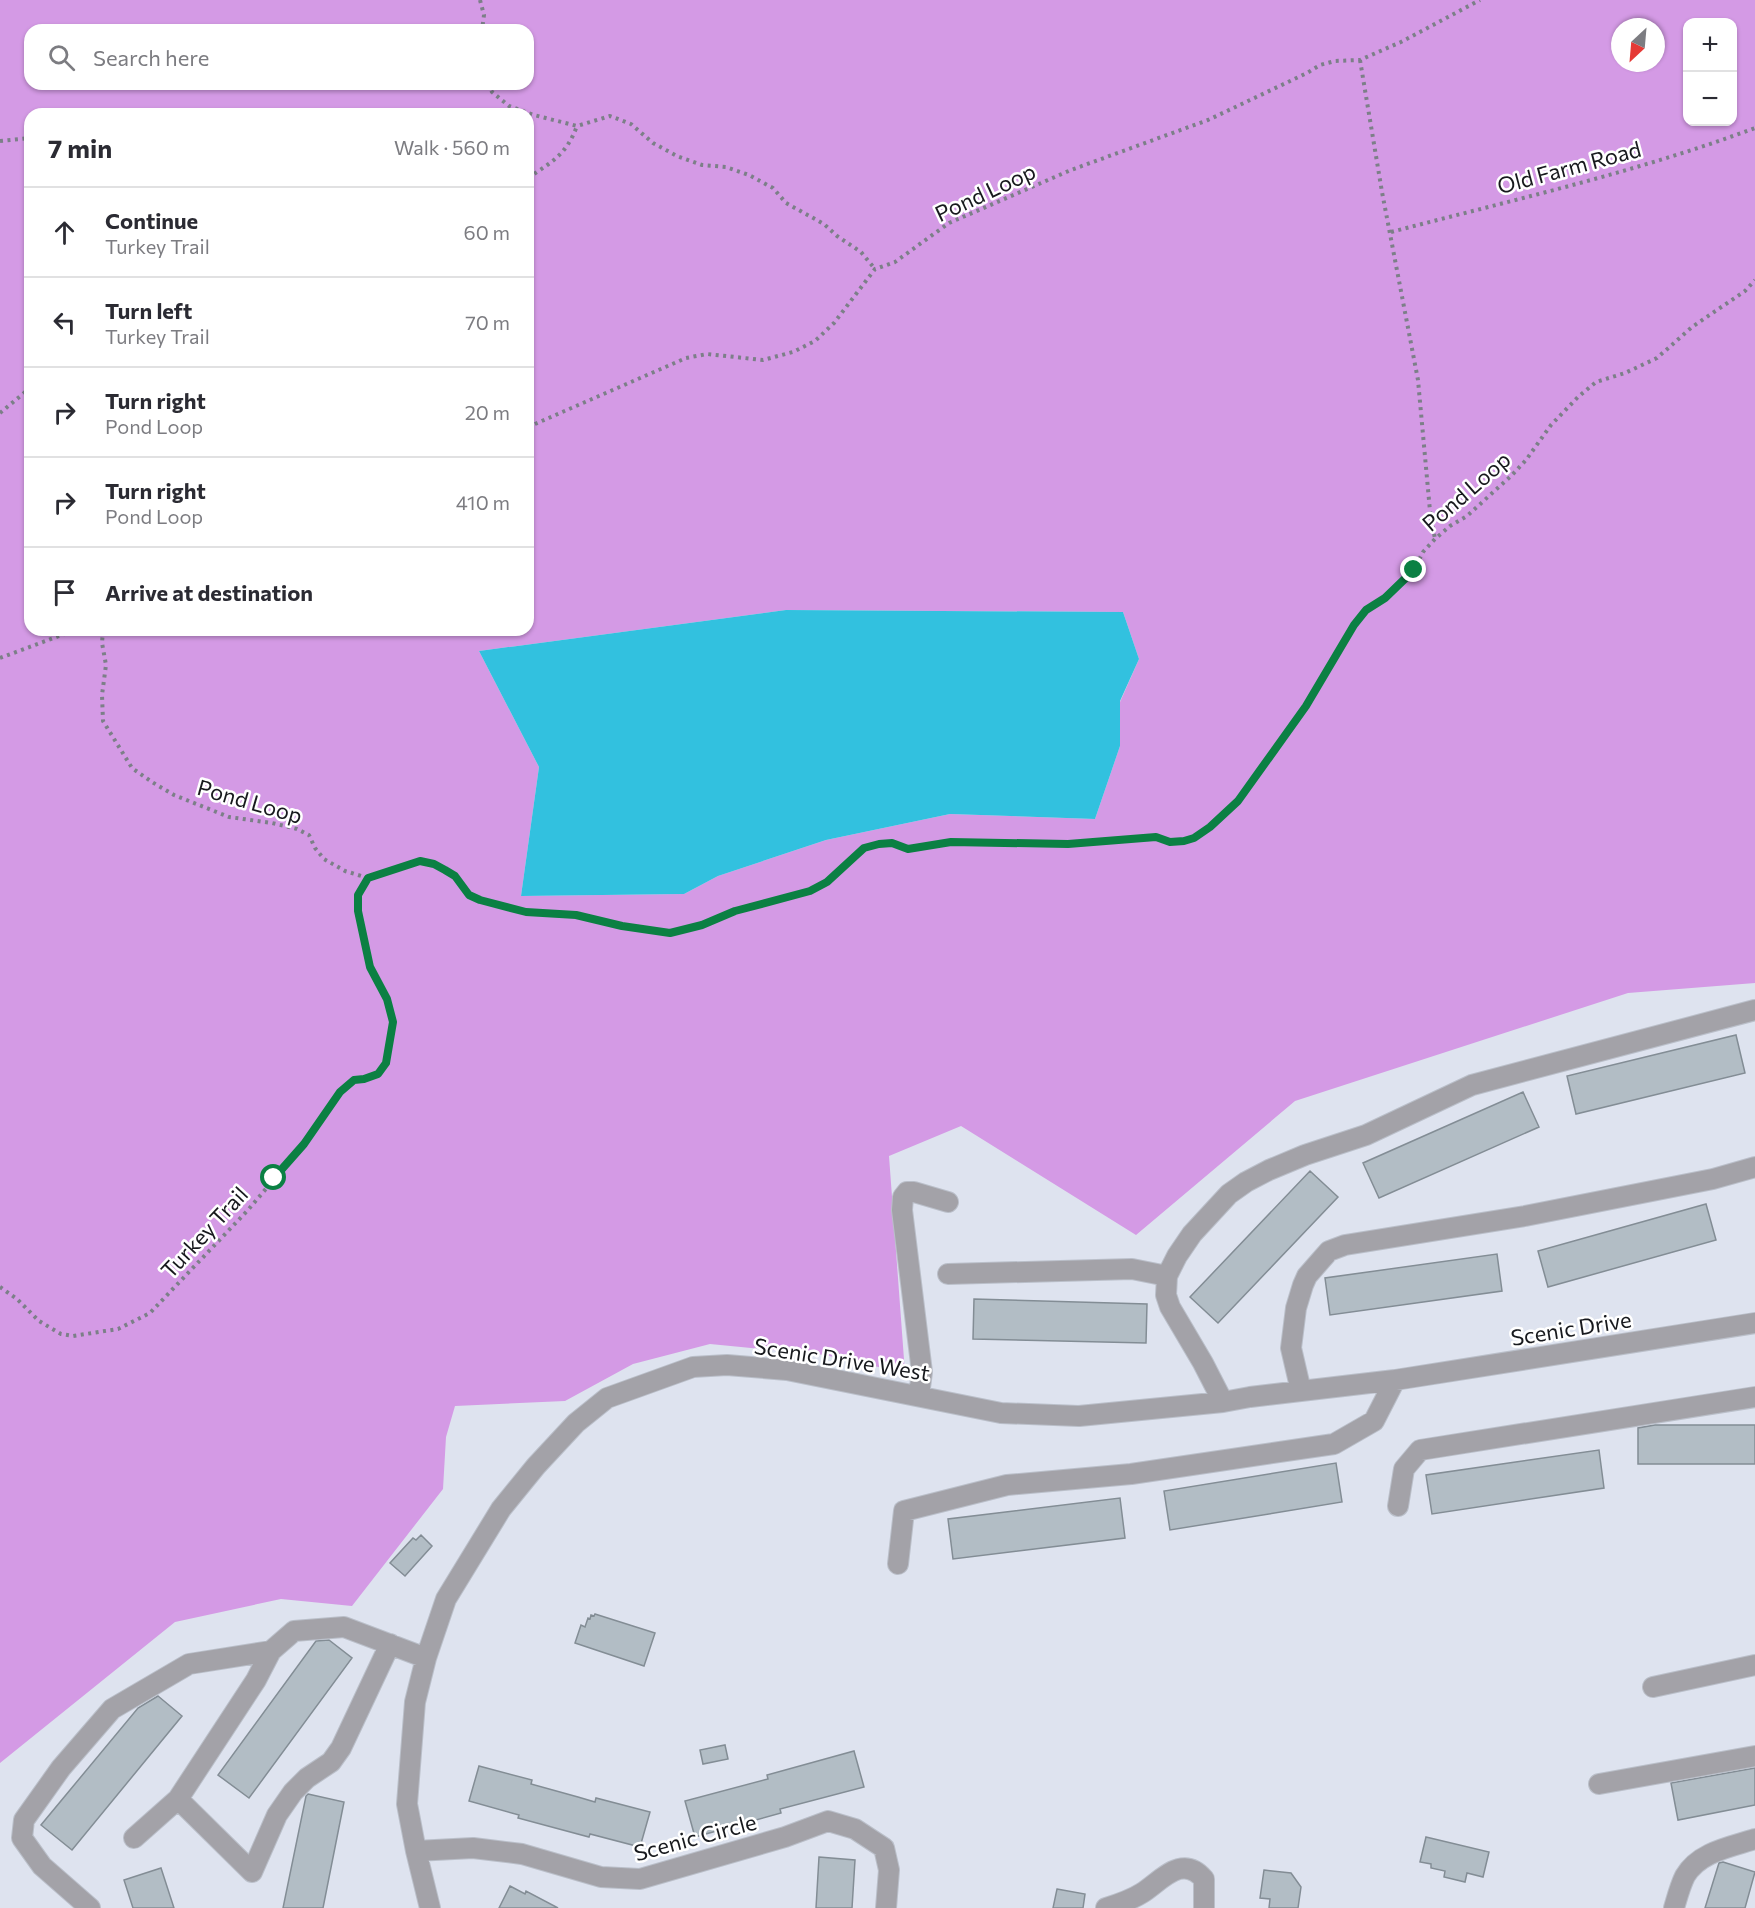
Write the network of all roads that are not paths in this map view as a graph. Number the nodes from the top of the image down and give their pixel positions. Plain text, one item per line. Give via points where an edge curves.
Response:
1 (1755, 1010) edge
2 (1755, 1167) edge
3 (948, 1202) dead end
4 (948, 1274) dead end
5 (1167, 1276) junction
6 (1755, 1323) edge
7 (1395, 1380) junction
8 (1301, 1390) junction
9 (918, 1395) junction
10 (1755, 1397) edge
11 (1223, 1402) junction
12 (1398, 1506) dead end
13 (898, 1564) dead end
14 (390, 1644) junction
15 (271, 1651) junction
16 (426, 1658) junction
17 (1755, 1665) edge
18 (1653, 1687) dead end
19 (1755, 1756) edge
20 (1599, 1785) dead end
21 (178, 1799) junction
22 (134, 1838) dead end
23 (1755, 1839) edge
24 (416, 1851) junction
25 (90, 1908) edge
26 (430, 1908) edge
27 (886, 1908) edge
28 (1106, 1908) edge
29 (1204, 1908) edge
30 (1674, 1908) edge

1 - 5 street via 1472,1085 1366,1135 1269,1170 1229,1194 1192,1234
2 - 8 street via 1713,1179 1329,1251 1306,1276 1296,1308 1291,1348
3 - 9 street via 914,1192 903,1197 922,1372
4 - 5 street via 1132,1269
5 - 11 street via 1170,1307
6 - 7 street, Scenic Drive
7 - 8 street, Scenic Drive West
7 - 13 street via 1374,1421 1334,1444 1131,1474 1007,1485 904,1511
8 - 11 street, Scenic Drive West
9 - 11 street, Scenic Drive West via 1001,1413 1079,1416
9 - 16 street, Scenic Drive West via 787,1370 727,1365 693,1367 607,1398 576,1423 501,1509 446,1599
10 - 12 street via 1420,1450 1404,1469
14 - 15 street via 344,1627 294,1631
14 - 16 street
14 - 21 street via 341,1748 331,1762 306,1778 282,1807 252,1872
15 - 21 street
15 - 25 street via 189,1664 112,1709 61,1768 24,1820 22,1838 42,1866
16 - 24 street, Scenic Drive West via 415,1702 407,1804
17 - 18 street
19 - 20 street
21 - 22 street
23 - 30 street via 1715,1851 1694,1865 1685,1877
24 - 26 street, Scenic Drive West
24 - 27 street, Scenic Circle via 473,1848 522,1854 601,1877 640,1879 785,1838 828,1821 855,1829 884,1848 889,1870
28 - 29 street via 1144,1892 1169,1873 1189,1869 1204,1879

